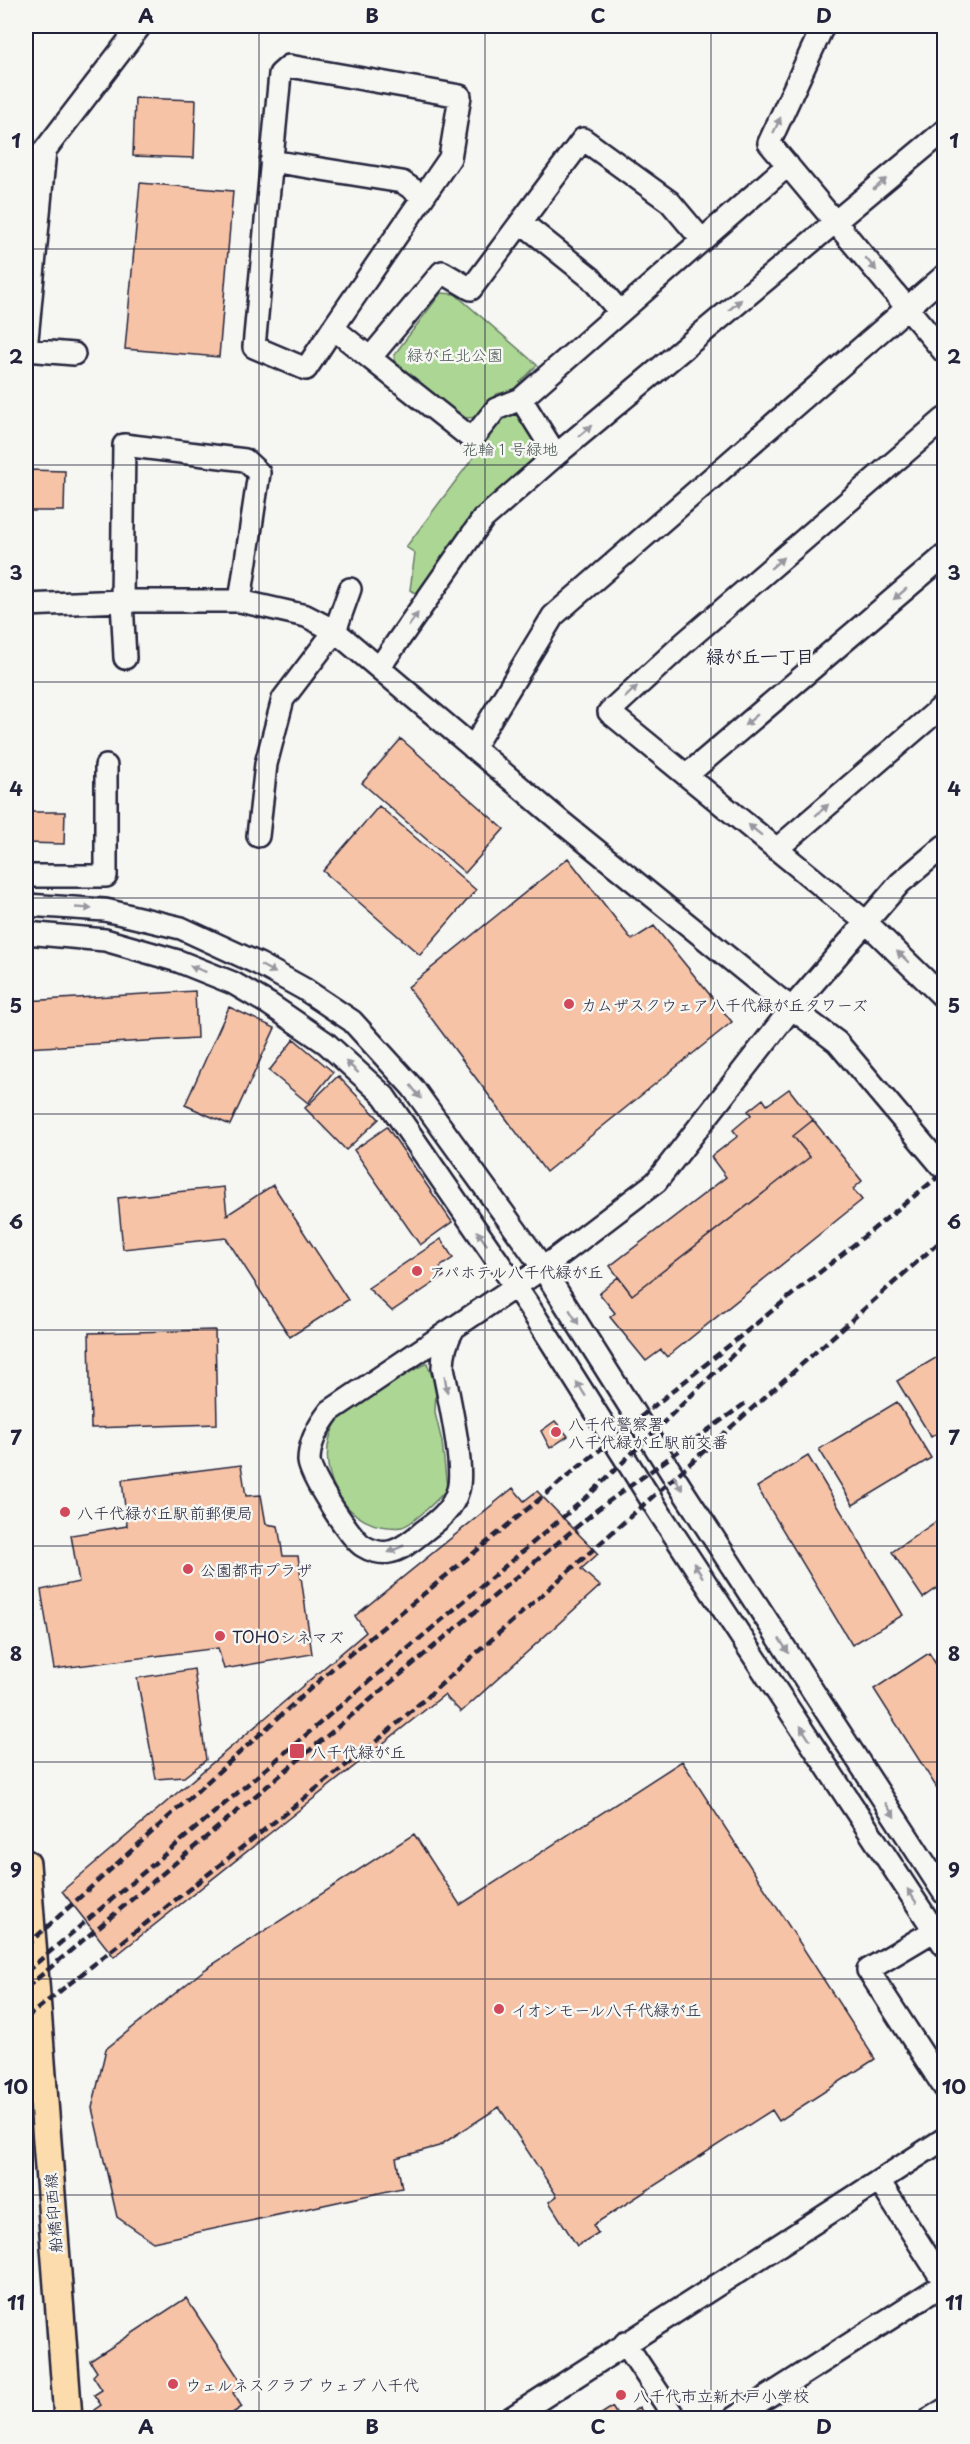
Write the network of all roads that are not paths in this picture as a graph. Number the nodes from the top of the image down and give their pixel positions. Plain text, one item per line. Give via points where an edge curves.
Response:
1 (140, 26) edge
2 (823, 26) edge
3 (945, 131) edge
4 (45, 150) junction
5 (271, 161) junction
6 (788, 165) junction
7 (26, 170) edge
8 (423, 196) junction
9 (835, 221) junction
10 (521, 222) junction
11 (702, 240) junction
12 (945, 276) edge
13 (907, 307) junction
14 (620, 312) junction
15 (333, 328) junction
16 (26, 350) edge
17 (945, 352) edge
18 (74, 354) dead end
19 (370, 358) junction
20 (521, 399) junction
21 (945, 419) edge
22 (556, 455) junction
23 (945, 556) edge
24 (350, 589) dead end
25 (122, 601) junction
26 (240, 601) junction
27 (26, 605) edge
28 (335, 632) junction
29 (124, 658) dead end
30 (380, 668) junction
31 (945, 705) edge
32 (473, 748) junction
33 (106, 766) dead end
34 (687, 775) junction
35 (258, 836) dead end
36 (945, 846) edge
37 (778, 848) junction
38 (26, 876) edge
39 (26, 905) edge
40 (867, 923) junction
41 (26, 933) edge
42 (944, 994) edge
43 (791, 1009) junction
44 (945, 1169) edge
45 (543, 1268) junction
46 (515, 1287) junction
47 (454, 1328) junction
48 (26, 1864) edge
49 (945, 1893) edge
50 (940, 1937) edge
51 (33, 2066) edge
52 (945, 2086) edge
53 (945, 2139) edge
54 (879, 2181) junction
55 (945, 2283) edge
56 (625, 2343) junction
57 (945, 2409) edge
58 (68, 2418) edge
59 (511, 2418) edge
60 (675, 2418) edge
61 (734, 2418) edge
62 (931, 2418) edge

1 - 4 street
6 -> 2 street via 769,143
9 -> 3 street
4 - 7 street
4 - 16 street
5 - 8 street via 402,182
5 - 8 street via 280,74 289,66 460,96 450,158
5 - 15 street via 254,348 306,369
6 - 9 street
6 - 11 street
8 - 15 street
9 -> 13 street
22 -> 9 street
10 - 11 street via 583,139 670,202
10 - 14 street via 591,278
10 - 19 street via 471,290 442,272
11 - 14 street
12 - 13 street
13 - 17 street
13 - 32 street via 552,616
14 - 20 street
15 - 19 street
16 - 18 street
19 - 20 street via 472,439 496,409
20 - 22 street
34 -> 21 street via 609,712
30 -> 22 street via 483,519
23 -> 34 street
24 - 28 street
25 - 26 street
25 - 26 street via 124,445 245,460 259,473
25 - 27 street
25 - 29 street
26 - 28 street via 306,616
28 - 30 street
28 - 35 street via 283,699 266,764
30 - 32 street
37 -> 31 street
32 - 43 street
33 - 38 street via 106,876
37 -> 34 street
36 - 40 street via 900,883
37 - 40 street
39 -> 45 street via 105,910 181,928 259,964 352,1021 413,1088
42 -> 40 street
40 - 43 street
46 -> 41 street via 384,1096 326,1043 233,983 178,962 105,940
43 - 44 street via 837,1042
43 - 45 street via 656,1182
45 - 46 street
45 -> 49 street via 689,1501
46 - 47 street
50 -> 46 street
47 -> 47 street via 443,1354 443,1367 460,1467 459,1489 440,1520 404,1546 388,1553 374,1551 352,1535 315,1480 309,1462 313,1441 330,1411
48 - 51 main road, 船橋印西線
50 - 52 street via 868,1970
51 - 58 main road, 船橋印西線
53 - 54 street
54 - 55 street
54 - 56 street
55 - 61 street
56 - 59 street
56 - 60 street
57 - 62 street

